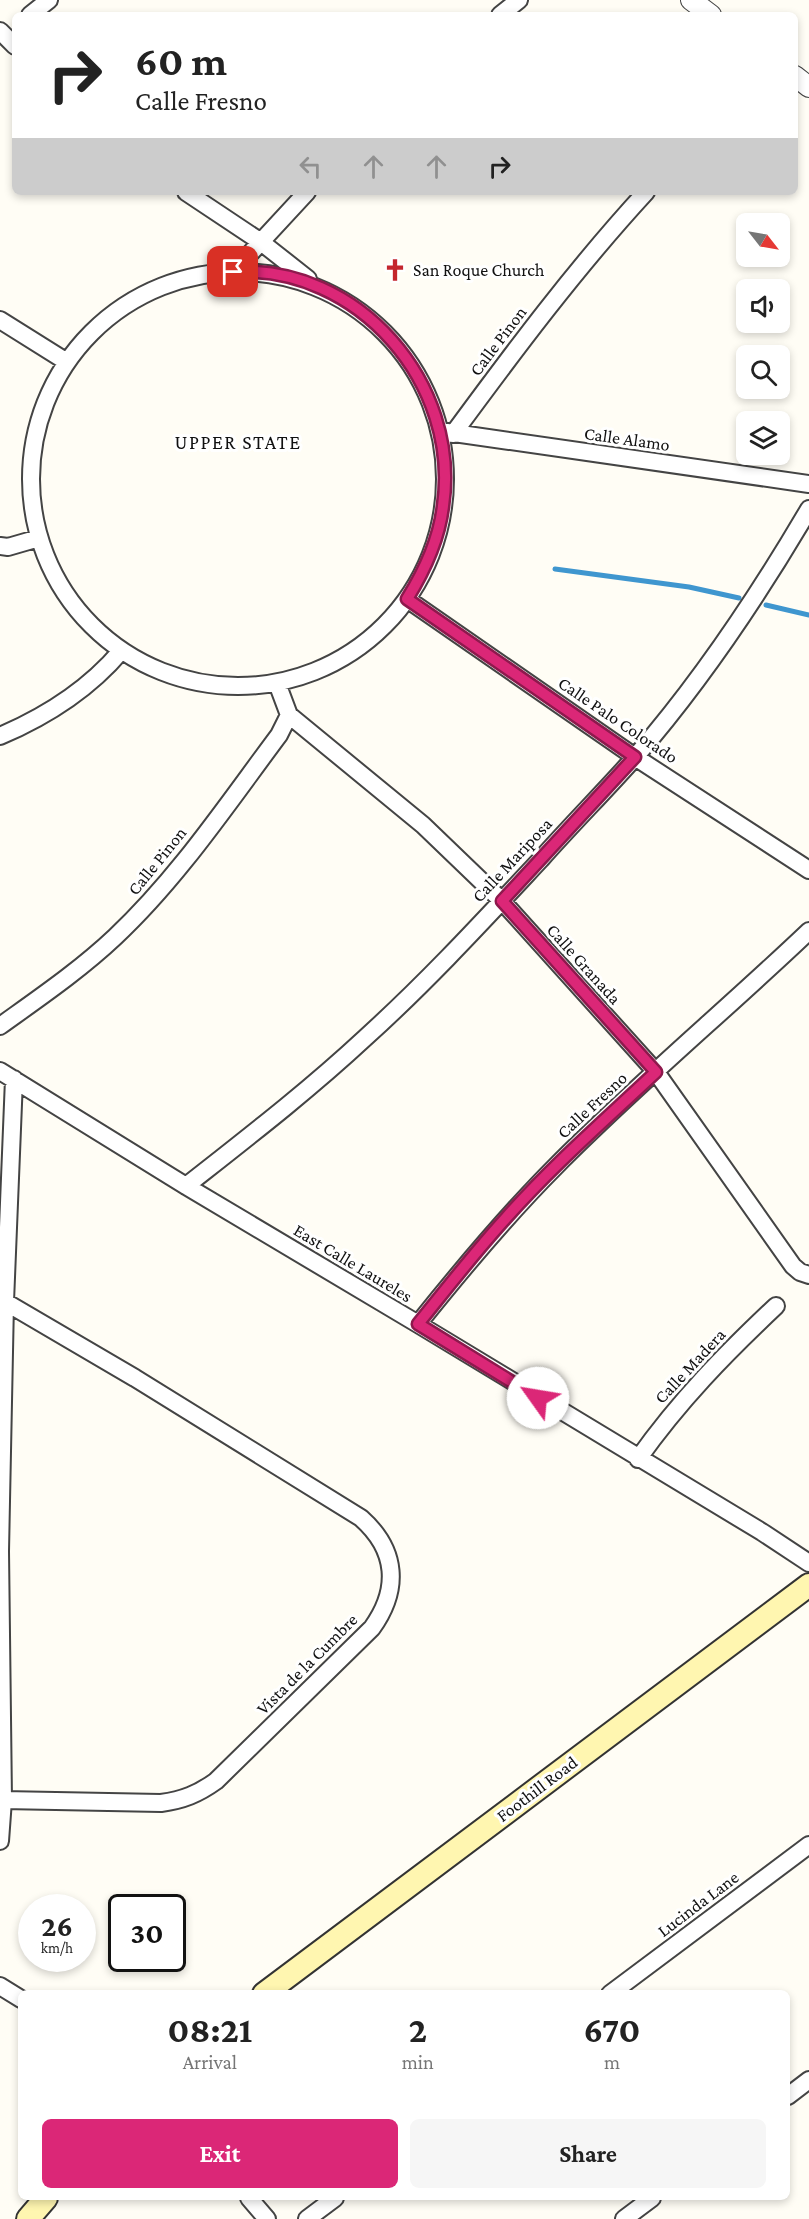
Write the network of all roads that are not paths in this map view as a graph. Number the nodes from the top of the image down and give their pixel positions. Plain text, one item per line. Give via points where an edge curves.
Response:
1 (49, 0) edge
2 (519, 0) edge
3 (691, 0) edge
4 (34, 12) edge
5 (504, 12) edge
6 (707, 12) edge
7 (190, 195) edge
8 (304, 195) edge
9 (643, 195) edge
10 (261, 242) junction
11 (233, 272) junction
12 (318, 287) junction
13 (0, 320) edge
14 (67, 362) junction
15 (446, 433) junction
16 (809, 484) edge
17 (809, 509) edge
18 (39, 538) junction
19 (0, 546) edge
20 (407, 599) junction
21 (121, 651) junction
22 (278, 683) junction
23 (289, 715) junction
24 (0, 736) edge
25 (635, 757) junction
26 (809, 870) edge
27 (502, 901) junction
28 (809, 931) edge
29 (0, 1026) edge
30 (656, 1072) junction
31 (7, 1075) edge
32 (186, 1186) junction
33 (809, 1275) edge
34 (2, 1301) edge
35 (776, 1306) dead end
36 (418, 1324) junction
37 (639, 1459) junction
38 (809, 1563) edge
39 (809, 1585) edge
40 (3, 1800) junction
41 (0, 1841) edge
42 (809, 1845) edge
43 (0, 1986) edge
44 (269, 1990) edge
45 (615, 1990) edge
46 (18, 1997) edge
47 (809, 2080) edge
48 (790, 2094) edge
49 (44, 2200) edge
50 (251, 2200) edge
51 (332, 2200) edge
52 (649, 2200) edge
53 (28, 2219) edge
54 (267, 2219) edge
55 (307, 2219) edge
56 (624, 2219) edge

1 - 4 street
2 - 5 street
3 - 6 street
7 - 10 street
8 - 10 street
9 - 15 street, Calle Pinon
10 - 11 street
10 - 12 street
11 - 12 street via 268,273
11 - 14 street via 192,276 144,294 101,324
12 - 15 street via 366,315 393,341 420,379
13 - 14 street
14 - 18 street via 53,385 35,434 30,486
15 - 16 street, Calle Alamo
15 - 20 street via 444,506 431,555
17 - 25 street, Calle Mariposa via 742,618
18 - 19 street
18 - 21 street via 70,602
20 - 22 street via 378,632 350,653 327,666
20 - 25 street, Calle Palo Colorado
21 - 22 street via 156,671 196,683 237,687
21 - 24 street via 58,707
22 - 23 street
23 - 27 street, Calle Granada via 423,825
23 - 29 street, Calle Pinon via 279,735 217,818 144,908 76,971
25 - 26 street, Calle Palo Colorado
25 - 27 street, Calle Mariposa
27 - 30 street, Calle Granada
27 - 32 street, Calle Mariposa via 366,1038 310,1088
28 - 30 street, Calle Fresno
30 - 33 street, Calle Granada via 793,1266
30 - 36 street, Calle Fresno via 556,1165 459,1272
31 - 32 street, East Calle Laureles
31 - 34 street
32 - 36 street, East Calle Laureles
34 - 40 street
34 - 40 street, Vista de la Cumbre via 361,1518 373,1528 388,1555 391,1586 388,1601 372,1628 216,1781 195,1796 161,1803
35 - 37 street, Calle Madera via 696,1385
36 - 37 street, East Calle Laureles
37 - 38 street, East Calle Laureles
39 - 44 main road, Foothill Road
40 - 41 street
42 - 45 street, Lucinda Lane
43 - 46 street
47 - 48 street
49 - 53 main road
50 - 54 street
51 - 55 street
52 - 56 street

